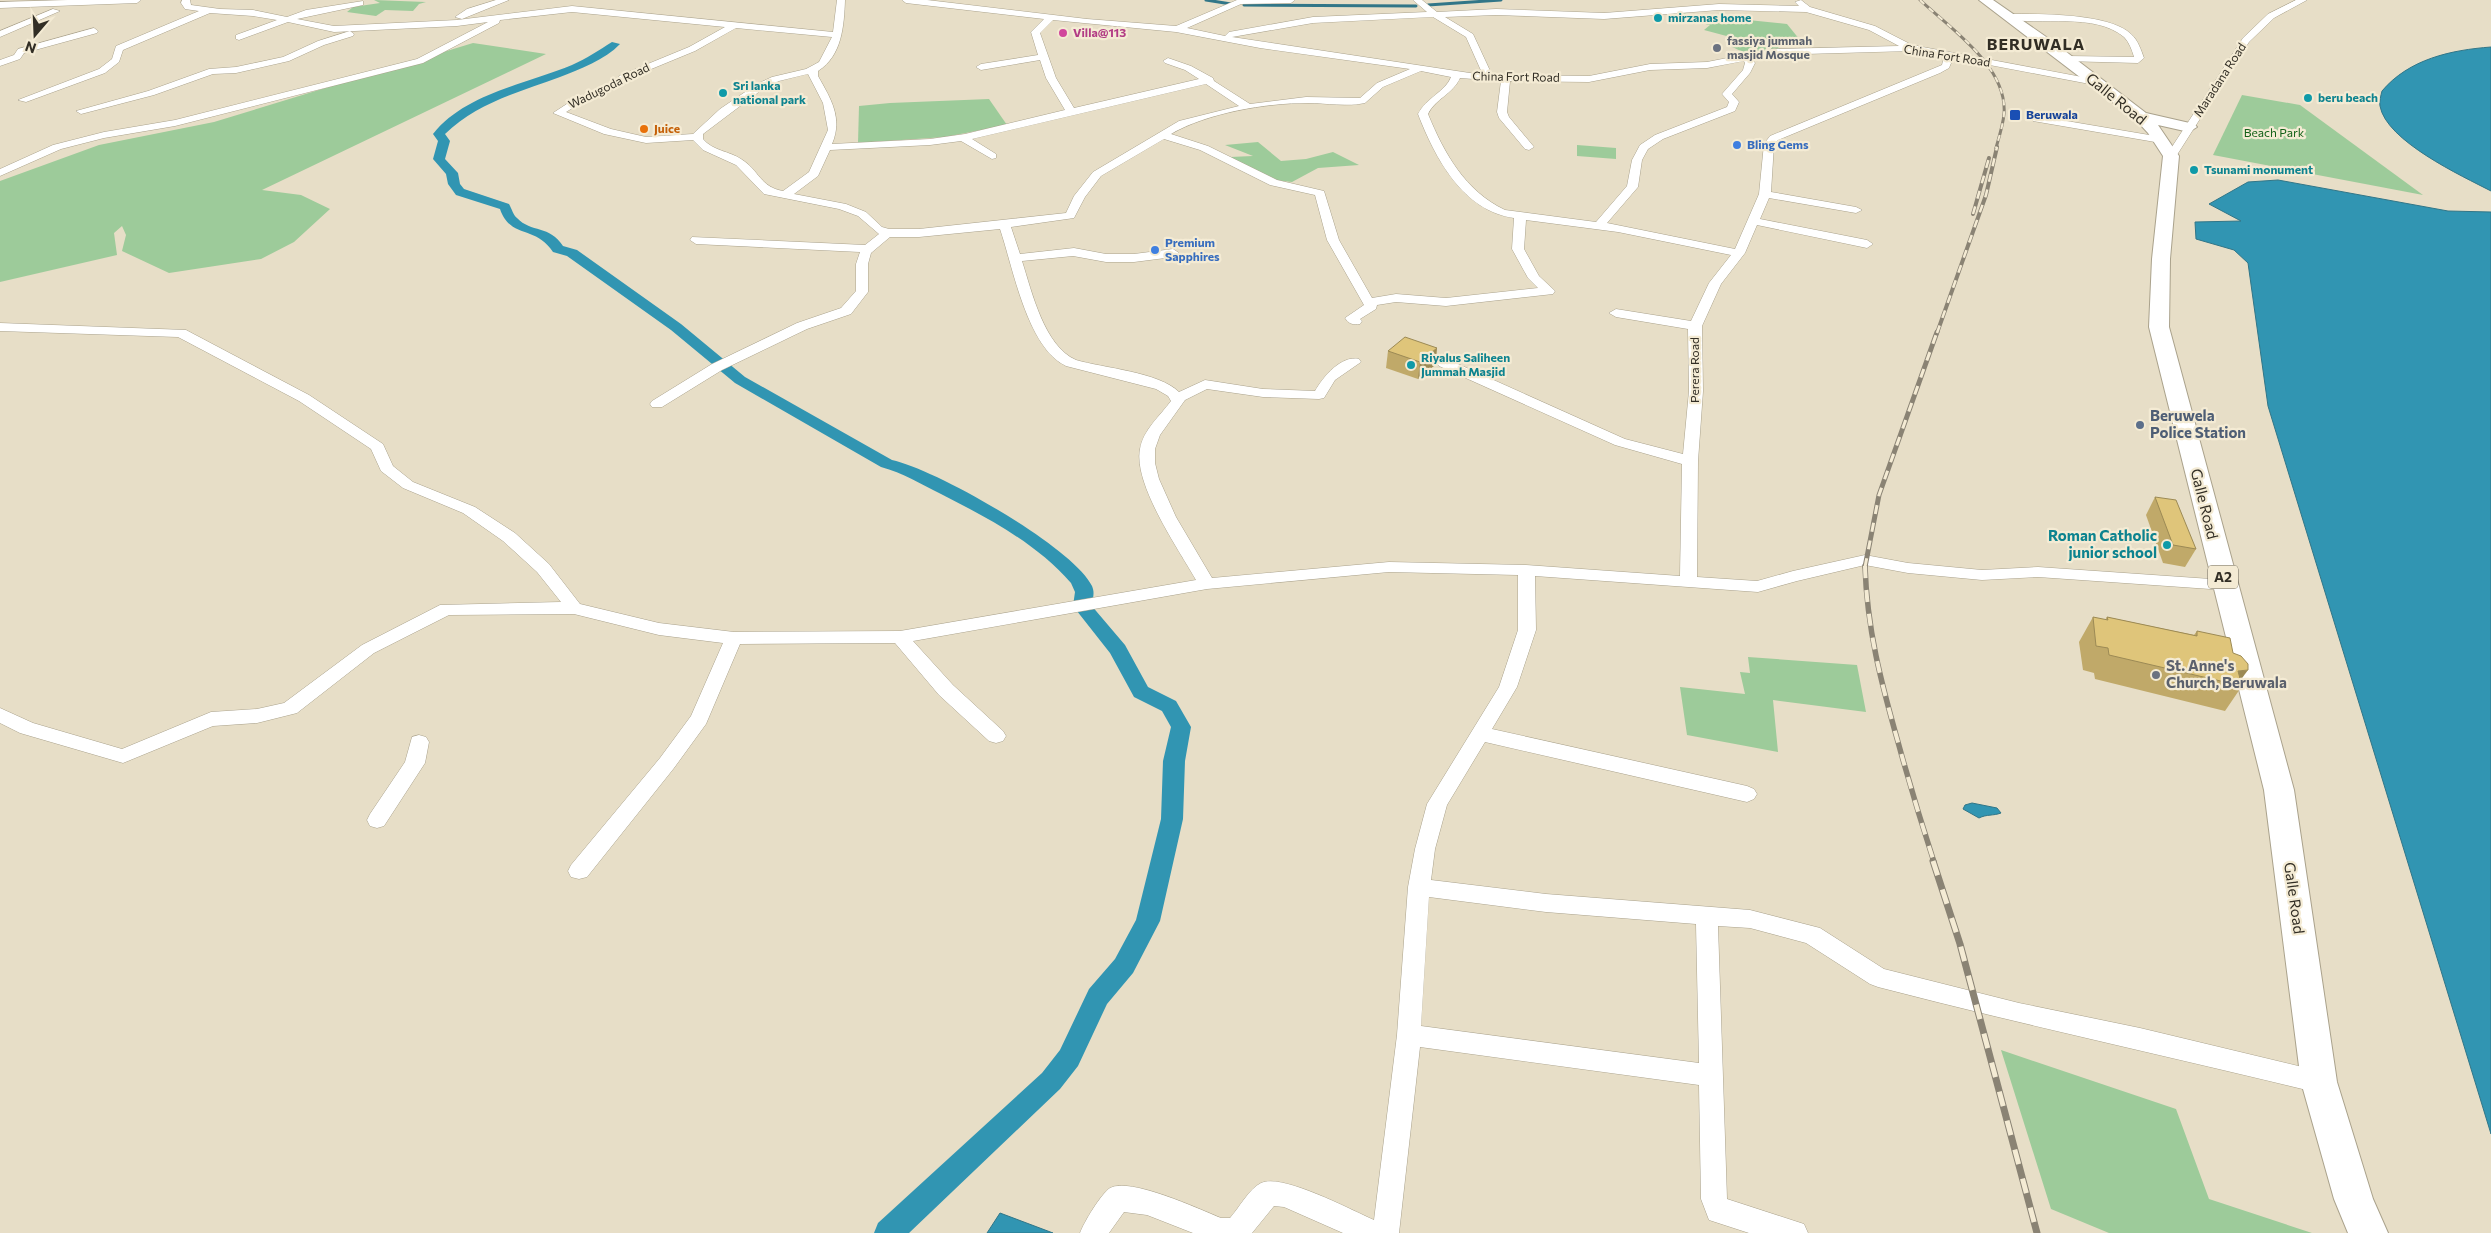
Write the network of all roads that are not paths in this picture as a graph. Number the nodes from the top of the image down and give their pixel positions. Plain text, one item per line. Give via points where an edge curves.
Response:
1 (137, 0) edge
2 (186, 0) edge
3 (505, 0) edge
4 (584, 0) edge
5 (841, 0) edge
6 (906, 0) edge
7 (1014, 0) edge
8 (1291, 0) edge
9 (1417, 0) edge
10 (1796, 0) edge
11 (1985, 0) edge
12 (2303, 0) edge
13 (1223, 1) edge
14 (76, 2) junction
15 (1239, 2) junction
16 (360, 3) dead end
17 (0, 5) edge
18 (572, 9) junction
19 (1806, 9) junction
20 (208, 10) junction
21 (56, 11) junction
22 (998, 12) junction
23 (2, 15) dead end
24 (1436, 15) junction
25 (503, 17) junction
26 (2009, 17) junction
27 (1051, 18) junction
28 (292, 19) junction
29 (449, 24) junction
30 (736, 24) junction
31 (367, 29) junction
32 (1176, 29) junction
33 (94, 31) dead end
34 (0, 34) edge
35 (837, 35) junction
36 (239, 37) dead end
37 (1219, 37) junction
38 (1911, 48) junction
39 (1949, 55) junction
40 (1043, 57) junction
41 (1746, 57) junction
42 (2067, 59) junction
43 (1168, 62) dead end
44 (0, 63) edge
45 (981, 67) dead end
46 (1421, 68) junction
47 (814, 70) junction
48 (1456, 75) junction
49 (1489, 78) junction
50 (1506, 78) junction
51 (1210, 80) junction
52 (2095, 82) junction
53 (23, 100) dead end
54 (1248, 107) junction
55 (81, 111) dead end
56 (1070, 112) junction
57 (2141, 117) junction
58 (2036, 119) dead end
59 (2189, 127) junction
60 (1163, 135) junction
61 (697, 137) junction
62 (962, 138) junction
63 (828, 147) junction
64 (1528, 147) dead end
65 (2166, 148) junction
66 (992, 156) dead end
67 (0, 163) edge
68 (18, 164) junction
69 (0, 172) edge
70 (1765, 194) junction
71 (784, 196) junction
72 (1856, 210) dead end
73 (1520, 215) junction
74 (1752, 221) junction
75 (1004, 225) junction
76 (1598, 226) junction
77 (887, 233) junction
78 (696, 240) dead end
79 (1867, 244) dead end
80 (866, 249) junction
81 (1172, 253) dead end
82 (1739, 253) junction
83 (1014, 258) junction
84 (1368, 302) junction
85 (1616, 313) dead end
86 (1356, 322) dead end
87 (0, 326) edge
88 (1695, 326) junction
89 (1354, 362) dead end
90 (1444, 363) dead end
91 (1178, 398) junction
92 (657, 404) dead end
93 (1690, 461) junction
94 (1526, 570) junction
95 (1688, 580) junction
96 (1207, 584) junction
97 (2225, 585) junction
98 (574, 608) junction
99 (900, 637) junction
100 (734, 638) junction
101 (0, 715) edge
102 (1481, 734) junction
103 (996, 736) dead end
104 (419, 742) dead end
105 (1748, 794) dead end
106 (377, 820) dead end
107 (579, 871) dead end
108 (1419, 886) junction
109 (1707, 916) junction
110 (1409, 1036) junction
111 (1711, 1076) junction
112 (2320, 1082) junction
113 (1093, 1233) edge
114 (1374, 1233) edge
115 (1386, 1233) edge
116 (1795, 1233) edge
117 (2368, 1233) edge

1 - 14 street
2 - 20 street via 188,7
3 - 29 street via 470,10
4 - 18 street
5 - 35 street
6 - 22 street, China Fort Road
7 - 22 street
8 - 15 street
9 - 24 street
10 - 19 street
11 - 26 highway, Galle Road
12 - 59 street, Maradana Road via 2271,16 2246,40
13 - 15 street
14 - 17 street
14 - 21 street
15 - 32 street
16 - 28 street via 306,13
18 - 25 street
18 - 30 street
19 - 24 street via 1719,7 1604,16 1496,12
19 - 38 street via 1864,25
20 - 28 street
20 - 53 street via 119,48 116,60 102,71
21 - 23 street
21 - 34 street
22 - 27 street, China Fort Road
24 - 37 street via 1313,20
24 - 49 street via 1470,36
25 - 29 street
25 - 68 street via 420,61 175,123 57,147
26 - 42 highway, Galle Road
26 - 42 street via 2077,19 2101,25 2126,34 2139,58
27 - 32 street, China Fort Road
27 - 40 street via 1035,32
28 - 31 street via 334,29
28 - 36 street
29 - 31 street
30 - 35 street
30 - 61 street, Wadugoda Road via 692,49 624,76 605,90 558,113 608,132 646,140
31 - 55 street via 321,43 281,61 212,71 151,93
32 - 37 street, China Fort Road
33 - 44 street via 21,51 17,57
35 - 47 street via 823,63
37 - 46 street, China Fort Road
38 - 39 street, China Fort Road
38 - 41 street, China Fort Road via 1773,52
39 - 52 street, China Fort Road
39 - 70 street, Perera Road via 1946,66 1937,71 1774,138 1769,144
40 - 45 street
40 - 56 street
41 - 50 street, China Fort Road via 1707,65 1650,67 1589,79
41 - 76 street via 1750,63 1747,71 1727,94 1734,102 1731,109 1660,136 1644,147 1637,160 1632,187
42 - 52 highway, Galle Road
43 - 51 street
46 - 48 street, China Fort Road
46 - 54 street via 1380,86 1362,101 1295,100
47 - 61 street via 769,82 698,132
47 - 63 street via 813,76 832,115 833,130
48 - 49 street, China Fort Road
48 - 73 street via 1452,86 1441,92 1425,109 1423,114 1430,133 1462,181 1486,206 1502,213
49 - 50 street, China Fort Road
50 - 64 street via 1502,112
51 - 54 street
51 - 56 street
52 - 57 highway, Galle Road
54 - 60 street via 1183,124
56 - 62 street
57 - 59 highway
57 - 65 highway, Galle Road
58 - 65 street
59 - 65 street, Maradana Road
60 - 75 street via 1097,174 1070,216
60 - 84 street via 1204,148 1274,183 1320,193 1334,240
61 - 71 street via 705,147 741,164 763,189
62 - 63 street
62 - 66 street
63 - 71 street via 814,174
65 - 97 highway, Galle Road / A2 via 2159,327
67 - 68 street
68 - 69 street
70 - 72 street
70 - 74 street, Perera Road
71 - 77 street via 842,206 862,214
73 - 76 street
73 - 84 street via 1518,249 1534,278 1549,290 1446,302 1426,298
74 - 79 street
74 - 82 street, Perera Road
75 - 77 street
75 - 83 street
76 - 82 street
77 - 80 street
78 - 80 street
80 - 92 street via 862,259 862,292 846,311 802,326 722,365
81 - 83 street via 1106,258 1074,252
82 - 88 street, Perera Road via 1715,283
83 - 91 street via 1041,328 1056,355 1079,366 1155,383 1174,391
84 - 86 street via 1371,306 1352,318
85 - 88 street
87 - 98 street via 181,332 304,398 358,433 378,447 386,468 408,485 469,510 509,537 543,568
88 - 93 street, Perera Road via 1696,391
89 - 91 street via 1330,377 1319,395 1263,393 1205,384
90 - 93 street via 1620,442
91 - 96 street via 1153,436 1147,463 1164,510
93 - 95 street, Perera Road
94 - 95 street
94 - 96 street via 1389,567
94 - 102 street via 1527,630 1508,687
95 - 97 street via 1758,587 1865,560 1982,576 2038,572
96 - 99 street
97 - 112 highway, Galle Road / A2 via 2279,790
98 - 100 street via 660,629
98 - 101 street via 446,609 368,649 290,708 257,716 211,719 123,756 27,728
99 - 100 street
99 - 103 street via 946,690
100 - 107 street via 699,719
102 - 105 street
102 - 108 street via 1437,804
104 - 106 street via 415,763
108 - 109 street via 1546,903
108 - 110 street
109 - 111 street
109 - 112 street via 1750,919 1812,935 1878,977
110 - 111 street
110 - 115 street
111 - 116 street via 1714,1199 1718,1211
112 - 117 highway, Galle Road / A2 via 2354,1199
113 - 114 street via 1118,1198 1147,1202 1221,1231 1236,1231 1268,1192 1285,1194

